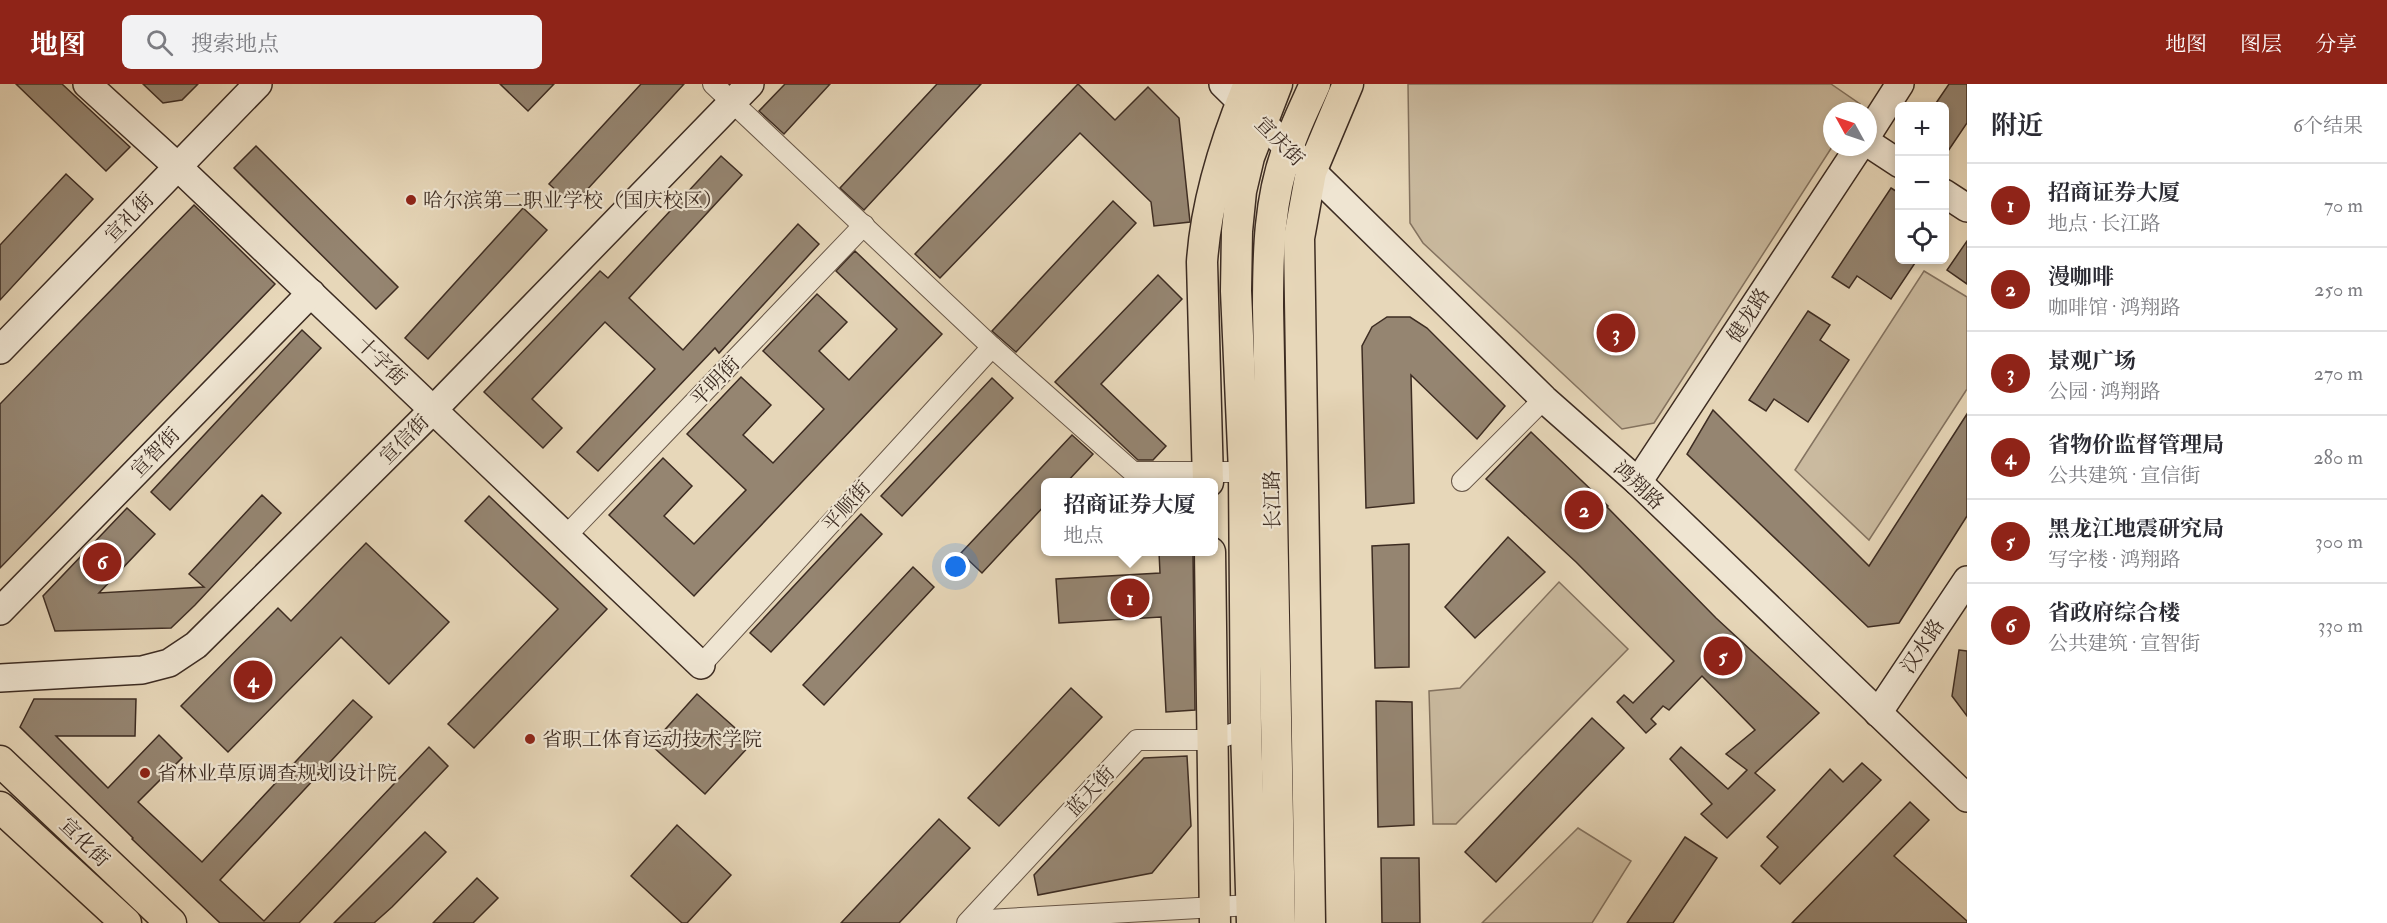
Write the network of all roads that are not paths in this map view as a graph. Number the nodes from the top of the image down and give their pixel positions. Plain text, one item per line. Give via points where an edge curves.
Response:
1 (87, 84) edge
2 (258, 84) edge
3 (713, 84) edge
4 (1277, 84) edge
5 (1315, 84) edge
6 (1348, 84) edge
7 (1900, 84) edge
8 (741, 94) edge
9 (1244, 98) edge
10 (1877, 120) edge
11 (1288, 148) junction
12 (1877, 149) edge
13 (1853, 156) edge
14 (1895, 161) edge
15 (178, 167) junction
16 (1311, 172) junction
17 (1949, 197) edge
18 (1967, 208) edge
19 (864, 225) junction
20 (311, 293) junction
21 (992, 347) junction
22 (0, 350) edge
23 (1544, 399) junction
24 (433, 410) junction
25 (1244, 472) junction
26 (1208, 477) edge
27 (1462, 481) dead end
28 (1638, 482) junction
29 (566, 536) junction
30 (1210, 556) edge
31 (1967, 580) edge
32 (0, 611) edge
33 (1967, 614) edge
34 (701, 665) joint
35 (0, 678) edge
36 (1885, 719) junction
37 (1246, 729) junction
38 (1214, 740) junction
39 (0, 761) edge
40 (1967, 798) edge
41 (0, 807) edge
42 (1251, 914) edge
43 (1215, 915) edge
44 (968, 922) edge
45 (126, 923) edge
46 (171, 923) edge
47 (1280, 923) edge
48 (1310, 923) edge

1 - 15 street, 十字街
2 - 15 street, 宣礼街
3 - 8 street
4 - 9 main road, 长江路
5 - 11 main road, 长江路
6 - 16 main road
7 - 10 street
8 - 19 street
8 - 24 street, 宣信街
9 - 11 street, 宣庆街
9 - 25 main road, 长江路 via 1249,157 1241,191 1236,291
9 - 26 main road via 1209,203 1204,232
11 - 16 street, 宣庆街
11 - 47 main road, 长江路 via 1272,209 1268,263
12 - 14 street
13 - 28 street, 健龙路
15 - 20 street, 十字街
15 - 22 street, 宣礼街
16 - 23 street, 鸿翔路
16 - 48 main road via 1302,214 1298,264
17 - 18 street
19 - 21 street
19 - 29 street, 平明街
20 - 24 street, 十字街
20 - 32 street, 宣智街
21 - 26 street via 1133,472
21 - 34 street, 平顺街
23 - 27 street
23 - 28 street, 鸿翔路
24 - 29 street, 十字街
24 - 35 street, 宣信街 via 196,645 169,663 142,670
25 - 26 street
25 - 37 main road, 长江路
28 - 36 street, 鸿翔路
29 - 34 street, 十字街
30 - 38 main road
31 - 36 street, 汉水路
33 - 36 street, 汉水路
36 - 40 street, 鸿翔路
37 - 38 street, 蓝天街
37 - 42 main road, 长江路
38 - 43 main road
38 - 44 street, 蓝天街 via 1137,740
39 - 46 main road, 宣化街
41 - 45 main road, 宣化街
42 - 43 street
43 - 44 street

